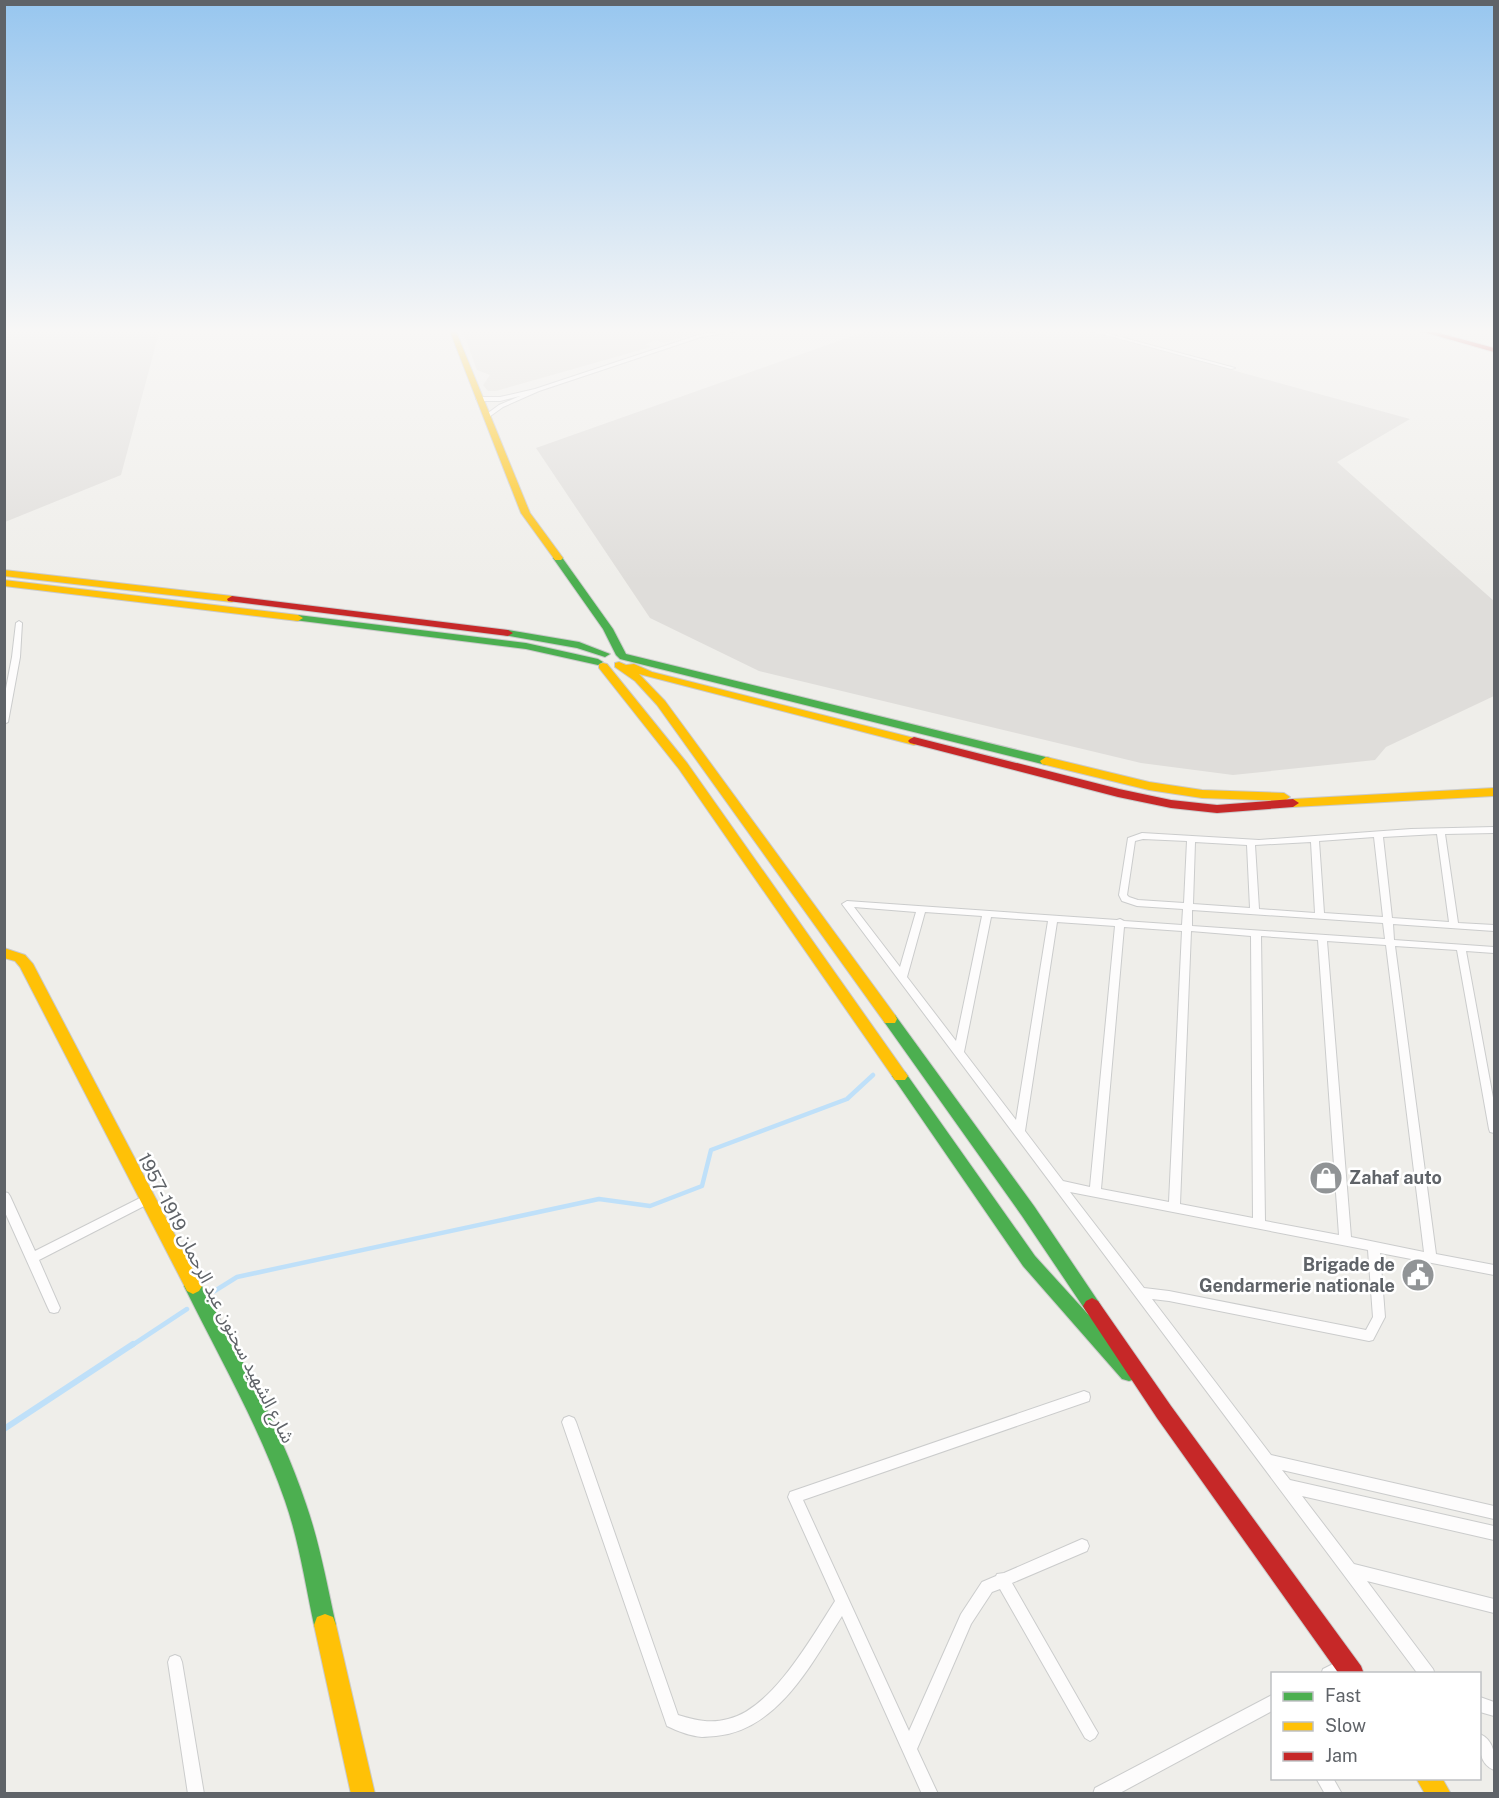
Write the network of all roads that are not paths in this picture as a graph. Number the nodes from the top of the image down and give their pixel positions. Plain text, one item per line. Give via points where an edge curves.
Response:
1 (485, 413) edge
2 (492, 413) edge
3 (487, 417) junction
4 (4, 573) edge
5 (4, 583) edge
6 (19, 623) dead end
7 (608, 629) junction
8 (579, 645) junction
9 (612, 659) junction
10 (7, 690) edge
11 (4, 722) edge
12 (1494, 792) edge
13 (1494, 830) edge
14 (1441, 832) junction
15 (1378, 834) junction
16 (1191, 839) junction
17 (1315, 839) junction
18 (1251, 843) junction
19 (1188, 906) junction
20 (921, 909) junction
21 (1256, 911) junction
22 (987, 913) junction
23 (1320, 916) junction
24 (1053, 918) junction
25 (1388, 921) junction
26 (1120, 922) junction
27 (1454, 926) junction
28 (1186, 927) junction
29 (1494, 928) edge
30 (1256, 932) junction
31 (1322, 937) junction
32 (1390, 942) junction
33 (1461, 948) junction
34 (6, 950) edge
35 (1494, 950) edge
36 (902, 977) junction
37 (958, 1052) junction
38 (1494, 1129) edge
39 (1019, 1132) junction
40 (1059, 1185) junction
41 (1095, 1192) junction
42 (4, 1196) edge
43 (146, 1200) junction
44 (1174, 1208) junction
45 (1259, 1224) junction
46 (1345, 1241) junction
47 (1374, 1246) junction
48 (32, 1258) junction
49 (1431, 1258) junction
50 (1494, 1270) edge
51 (1141, 1293) junction
52 (54, 1308) dead end
53 (1084, 1397) dead end
54 (1164, 1412) junction
55 (569, 1422) dead end
56 (1266, 1460) junction
57 (1287, 1486) junction
58 (1494, 1512) edge
59 (1494, 1533) edge
60 (1082, 1546) dead end
61 (1350, 1570) junction
62 (1002, 1579) junction
63 (843, 1601) junction
64 (1494, 1605) edge
65 (175, 1662) dead end
66 (1349, 1669) edge
67 (1426, 1672) edge
68 (1271, 1704) edge
69 (1090, 1732) dead end
70 (1481, 1745) edge
71 (910, 1748) junction
72 (1494, 1762) edge
73 (1325, 1780) edge
74 (1429, 1780) edge
75 (196, 1794) edge
76 (363, 1794) edge
77 (930, 1794) edge
78 (1101, 1794) edge
79 (1334, 1794) edge
80 (1439, 1794) edge

1 - 3 main road
2 - 3 street
3 - 7 main road via 526,513
4 - 8 main road via 463,626
5 - 9 main road via 446,634
6 - 10 street
7 - 8 main road via 599,642
7 - 9 main road
8 - 9 main road
9 - 12 main road via 648,674 1148,800 1216,808
9 - 54 main road via 1029,1261
9 - 54 main road via 639,679 661,703 1028,1211
10 - 11 street
13 - 14 street
14 - 15 street
14 - 27 street
15 - 17 street
15 - 25 street
16 - 18 street
16 - 19 street
16 - 19 street via 1142,836 1131,840 1124,895 1137,903
17 - 18 street
17 - 23 street
18 - 21 street
19 - 21 street
19 - 28 street
20 - 22 street
20 - 36 street
20 - 36 street via 847,904
21 - 23 street
22 - 24 street
22 - 37 street
23 - 25 street
24 - 26 street
24 - 39 street
25 - 27 street
25 - 32 street
26 - 28 street
26 - 41 street
27 - 29 street
28 - 30 street
28 - 44 street
30 - 31 street
30 - 45 street
31 - 32 street
31 - 46 street
32 - 33 street
32 - 49 street
33 - 35 street
33 - 38 street
34 - 43 main road, شارع الشهيد سحنون عبد الرحمان 1919-1957 via 26,964
36 - 37 street
37 - 39 street
39 - 40 street
40 - 41 street
40 - 51 street
41 - 44 street
42 - 48 street
43 - 48 street
43 - 76 main road, شارع الشهيد سحنون عبد الرحمان 1919-1957 via 234,1364 291,1489
44 - 45 street
45 - 46 street
46 - 47 street
47 - 49 street
47 - 51 street via 1379,1317 1369,1336
48 - 52 street
49 - 50 street
51 - 56 street
53 - 63 street via 795,1497
54 - 66 main road
55 - 63 street via 672,1721 687,1728 710,1730 736,1725 762,1712 786,1686
56 - 57 street
56 - 58 street
57 - 59 street
57 - 61 street
60 - 62 street
61 - 64 street
61 - 67 street
62 - 69 street
62 - 71 street via 987,1587 966,1619
63 - 71 street
65 - 75 street
68 - 78 street
70 - 72 street
71 - 77 street
73 - 79 street
74 - 80 main road

